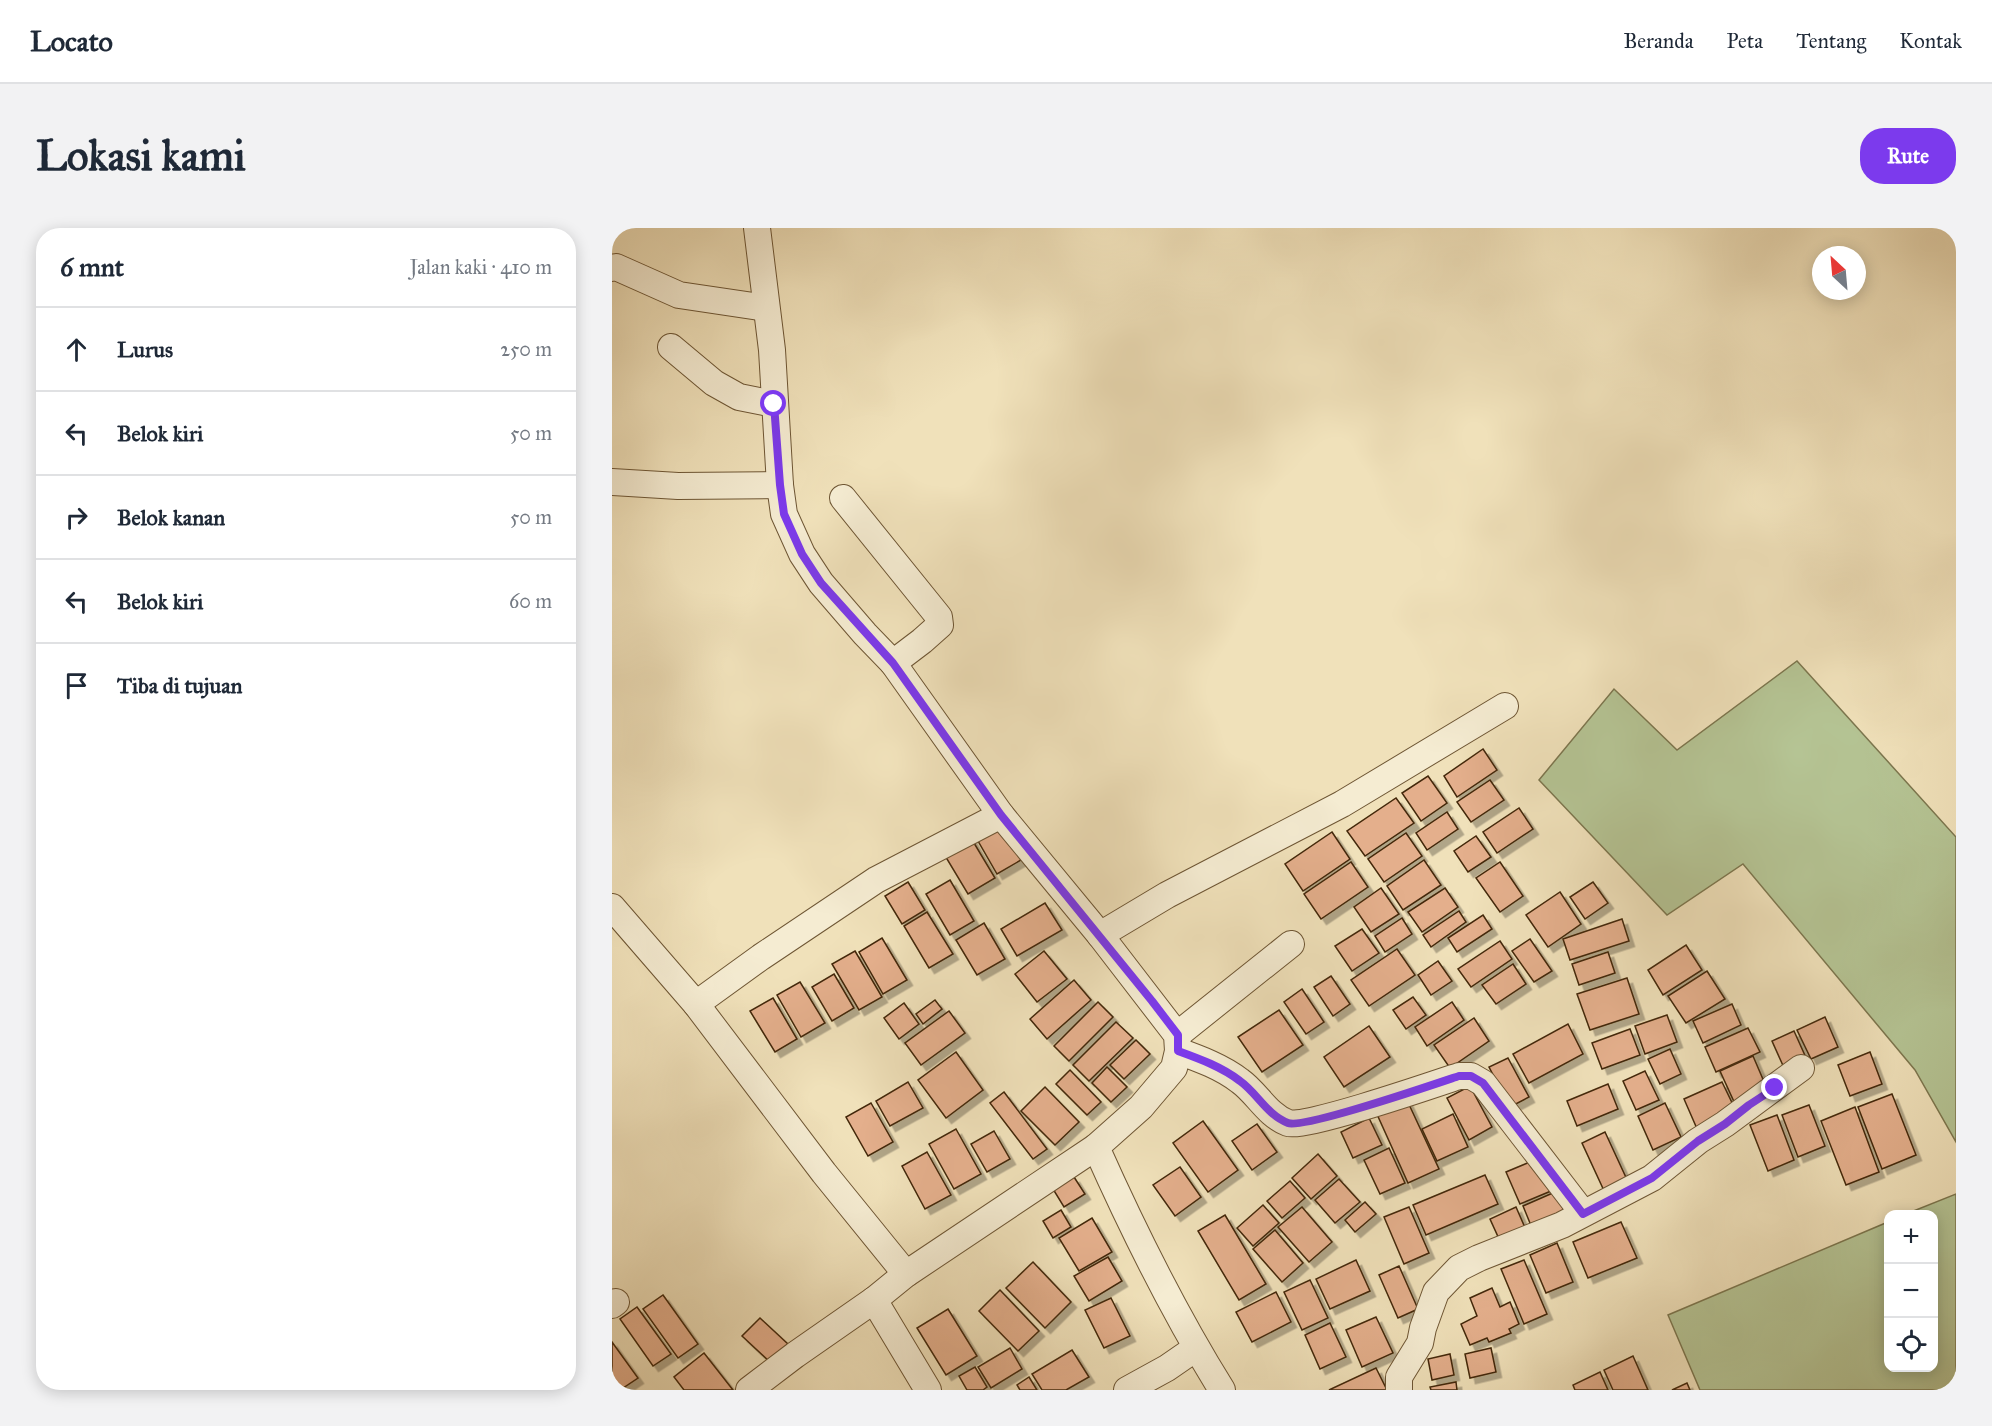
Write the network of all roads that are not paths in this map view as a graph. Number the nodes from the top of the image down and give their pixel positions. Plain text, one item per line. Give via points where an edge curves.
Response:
1 (757, 228) edge
2 (612, 268) edge
3 (766, 308) junction
4 (671, 347) dead end
5 (774, 404) junction
6 (612, 482) edge
7 (780, 485) junction
8 (843, 498) dead end
9 (893, 663) junction
10 (1505, 706) dead end
11 (1001, 815) junction
12 (612, 907) edge
13 (1100, 935) junction
14 (1291, 944) dead end
15 (696, 1004) junction
16 (1178, 1043) junction
17 (1801, 1068) dead end
18 (1096, 1147) junction
19 (1583, 1214) junction
20 (906, 1274) junction
21 (874, 1300) junction
22 (1196, 1348) junction
23 (749, 1390) edge
24 (928, 1390) edge
25 (1127, 1390) edge
26 (1222, 1390) edge
27 (1400, 1390) edge

1 - 3 street
2 - 3 street via 679,296
3 - 5 street
4 - 5 street via 714,383 739,397
5 - 7 street
6 - 7 street
7 - 9 street via 784,514 808,563 821,583
8 - 9 street via 939,617 940,625
9 - 11 street
10 - 13 street via 1342,804
11 - 13 street
11 - 15 street via 876,880
12 - 15 street
13 - 16 street
14 - 16 street
15 - 20 street
16 - 18 street via 1174,1068 1141,1107
16 - 19 street via 1242,1082 1277,1117 1290,1124 1459,1076 1471,1076 1483,1083
17 - 19 street via 1652,1178
18 - 20 street
18 - 22 street
19 - 27 street via 1460,1268 1436,1292 1420,1343 1399,1377
20 - 21 street
21 - 23 street
21 - 24 street
22 - 25 street
22 - 26 street

